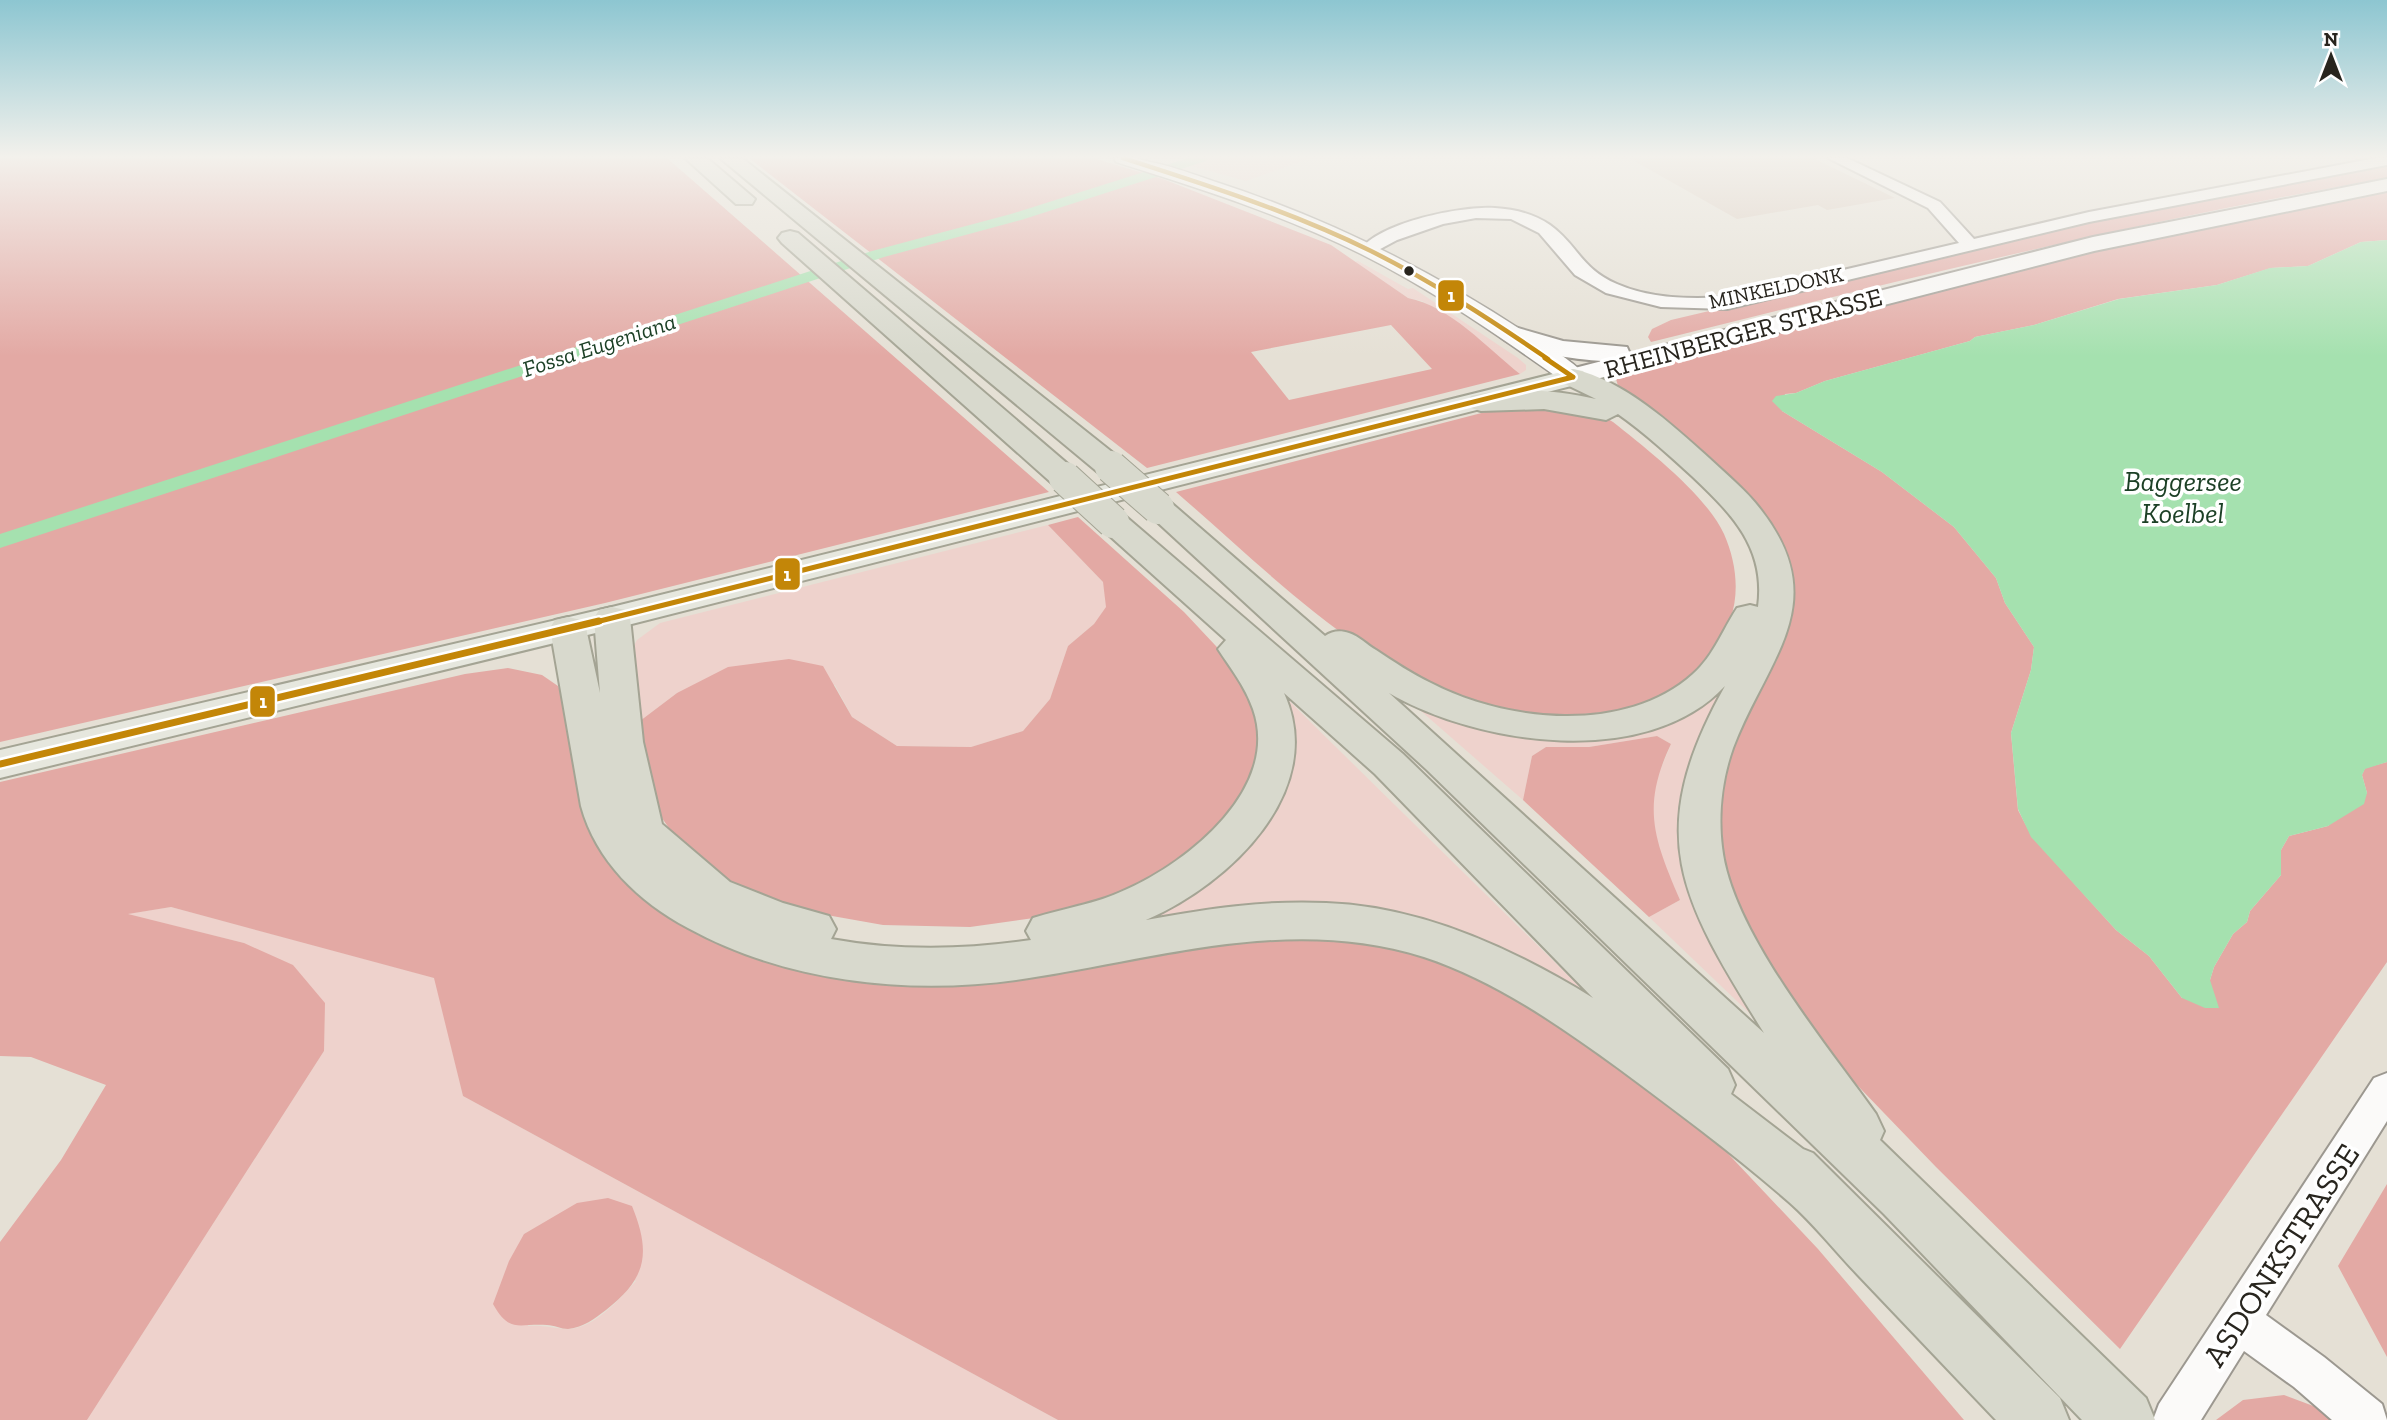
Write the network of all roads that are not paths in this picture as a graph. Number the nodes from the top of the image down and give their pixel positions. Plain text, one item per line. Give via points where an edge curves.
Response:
1 (773, 224) edge
2 (813, 224) edge
3 (1313, 224) edge
4 (1423, 224) edge
5 (1429, 224) edge
6 (1536, 224) edge
7 (1951, 224) edge
8 (2058, 224) edge
9 (2193, 224) edge
10 (1409, 241) junction
11 (1969, 244) junction
12 (1369, 250) junction
13 (1406, 270) junction
14 (1511, 334) junction
15 (1678, 349) junction
16 (1573, 377) junction
17 (1481, 402) junction
18 (1606, 411) junction
19 (1220, 563) junction
20 (1220, 614) junction
21 (612, 618) junction
22 (568, 628) junction
23 (0, 764) edge
24 (2387, 1090) edge
25 (1811, 1187) junction
26 (1903, 1196) junction
27 (2238, 1321) junction
28 (2029, 1411) edge
29 (2124, 1420) edge
30 (2175, 1420) edge
31 (2366, 1420) edge

1 - 20 highway, bridge
2 - 19 highway, bridge via 1111,467
3 - 12 street
4 - 12 street, MINKELDONK via 1378,241
5 - 10 street, MINKELDONK
6 - 11 street, MINKELDONK via 1597,282 1647,299 1706,305 1778,292
7 - 11 street
8 - 11 street, MINKELDONK
9 - 15 main road, RHEINBERGER STRASSE via 2093,244
10 - 12 street, MINKELDONK via 1394,248
10 - 13 street
12 - 13 street
13 - 14 street
14 - 15 main road via 1562,351 1593,354
14 - 16 street
15 - 16 main road, RHEINBERGER STRASSE
16 - 17 main road, RHEINBERGER STRASSE
16 - 18 highway
16 - 26 highway via 1623,402 1689,456 1742,506 1761,535 1777,584 1776,608 1771,631 1718,735 1703,780 1698,824 1702,865 1720,917 1765,997
17 - 18 highway via 1547,399
17 - 21 main road, RHEINBERGER STRASSE
18 - 19 highway via 1718,508 1740,537 1750,561 1754,584 1751,614 1736,647 1699,689 1667,708 1620,723 1566,727 1535,727 1465,712 1404,685 1331,637 1270,583
19 - 26 highway via 1441,760
20 - 21 highway via 1223,635 1249,662 1270,697 1279,732 1266,791 1243,829 1211,859 1152,898 1093,921 953,942 832,934 774,918 714,894 674,862 643,832 633,797 623,742
20 - 25 highway via 1389,764
21 - 22 main road, RHEINBERGER STRASSE
22 - 23 main road, RHEINBERGER STRASSE
22 - 25 highway via 608,824 626,854 683,906 750,938 815,955 910,966 975,966 1256,920 1335,921 1407,932 1483,960 1567,1005
24 - 27 street, ASDONKSTRASSE
25 - 28 highway
26 - 29 highway
27 - 30 street, ASDONKSTRASSE
27 - 31 street

